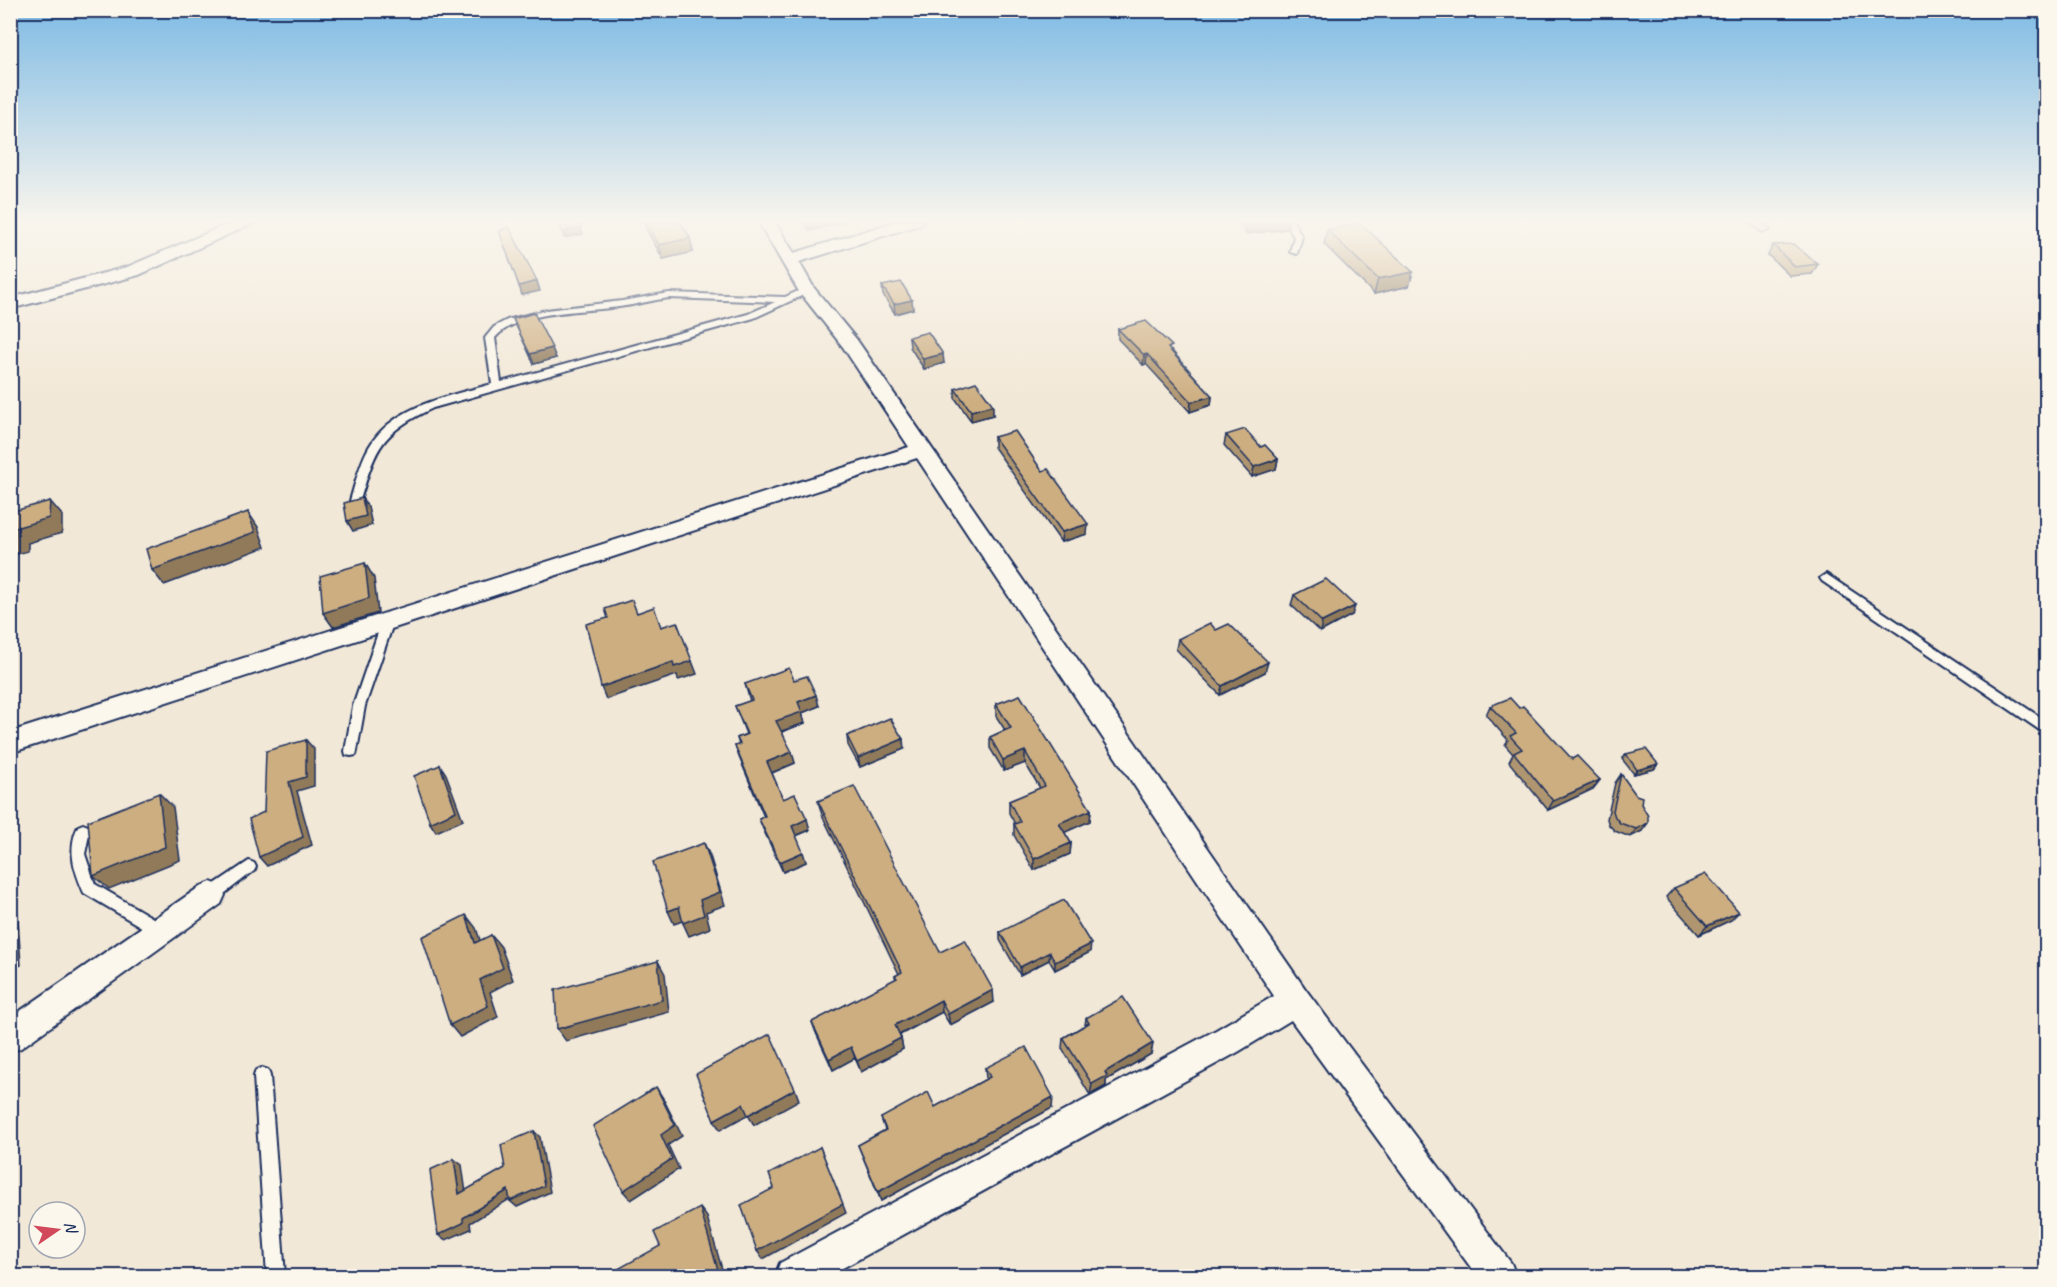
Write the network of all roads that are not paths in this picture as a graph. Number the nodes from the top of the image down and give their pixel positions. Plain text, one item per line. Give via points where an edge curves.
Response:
1 (96, 281) edge
2 (793, 281) edge
3 (795, 295) junction
4 (10, 304) edge
5 (497, 386) junction
6 (921, 450) junction
7 (354, 504) edge
8 (1826, 578) dead end
9 (388, 621) junction
10 (2046, 727) edge
11 (10, 743) edge
12 (351, 751) dead end
13 (83, 830) dead end
14 (249, 867) dead end
15 (212, 895) joint
16 (161, 930) junction
17 (1295, 1000) junction
18 (10, 1037) edge
19 (262, 1076) dead end
20 (276, 1276) edge
21 (793, 1276) edge
22 (1498, 1276) edge

1 - 4 street
2 - 3 street
3 - 5 lane via 741,319
3 - 5 lane via 664,296 556,311 504,325 490,338
3 - 6 street via 850,344
5 - 7 lane via 438,402 395,426 374,447
6 - 9 street
6 - 17 street
8 - 10 lane
9 - 11 street
9 - 12 lane via 359,706
13 - 16 lane via 78,854 89,888
14 - 15 lane
15 - 16 street
16 - 18 street
17 - 21 street via 1227,1041
17 - 22 street
19 - 20 lane

